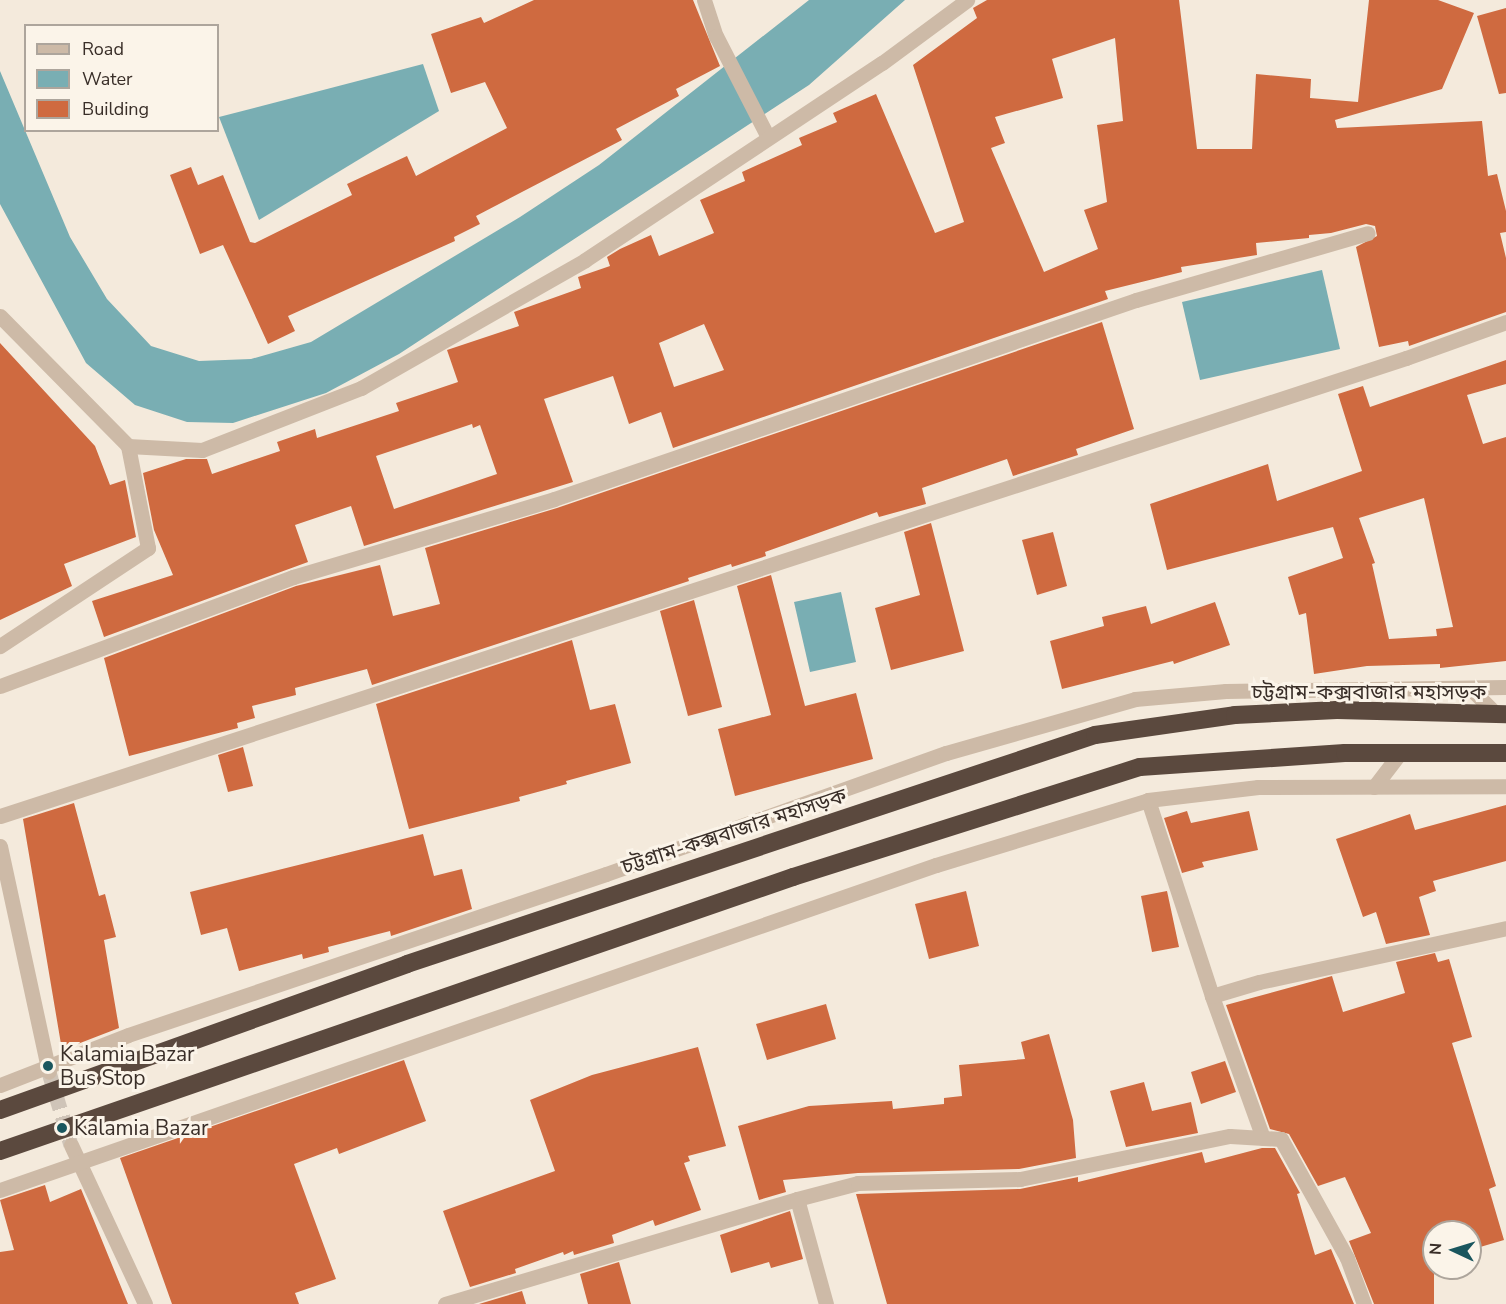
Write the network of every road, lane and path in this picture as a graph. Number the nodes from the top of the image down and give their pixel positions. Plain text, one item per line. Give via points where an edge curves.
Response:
1 (704, 0) edge
2 (967, 0) edge
3 (765, 130) junction
4 (1368, 233) dead end
5 (0, 316) edge
6 (1506, 322) edge
7 (128, 446) junction
8 (0, 646) edge
9 (0, 686) edge
10 (1506, 687) edge
11 (1470, 688) junction
12 (1501, 714) edge
13 (1400, 753) junction
14 (1506, 753) edge
15 (1506, 786) edge
16 (1374, 787) junction
17 (1148, 800) junction
18 (0, 816) edge
19 (0, 846) edge
20 (1506, 928) edge
21 (1212, 996) junction
22 (49, 1069) junction
23 (0, 1084) edge
24 (0, 1110) edge
25 (1263, 1138) junction
26 (72, 1146) tunnel mouth
27 (0, 1150) edge
28 (77, 1161) junction
29 (0, 1190) edge
30 (797, 1199) junction
31 (145, 1304) edge
32 (445, 1304) edge
33 (826, 1304) edge
34 (1364, 1304) edge

1 - 3 street via 723,48
2 - 3 street via 882,63
3 - 7 street via 585,260 361,388 202,450
4 - 9 street via 1136,300 554,499 293,577
5 - 7 street
6 - 18 street via 1406,358
7 - 8 street via 148,548
10 - 11 street
11 - 12 street
11 - 22 street via 1226,691 1135,699 1027,728 128,1035
12 - 24 highway, চট্টগ্রাম-কক্সবাজার মহাসড়ক via 1337,710 1235,715 1095,735 407,964
13 - 14 highway
13 - 16 street
13 - 27 highway via 1140,767 1077,783
15 - 16 street
16 - 17 street via 1258,787
17 - 21 street
17 - 28 street via 936,865
19 - 22 street
20 - 21 street via 1259,982
21 - 25 street
22 - 23 street
25 - 30 street via 1230,1136 1020,1179 858,1184
25 - 34 street via 1281,1139 1347,1258
26 - 28 street
28 - 29 street
28 - 31 street
30 - 32 street
30 - 33 street

